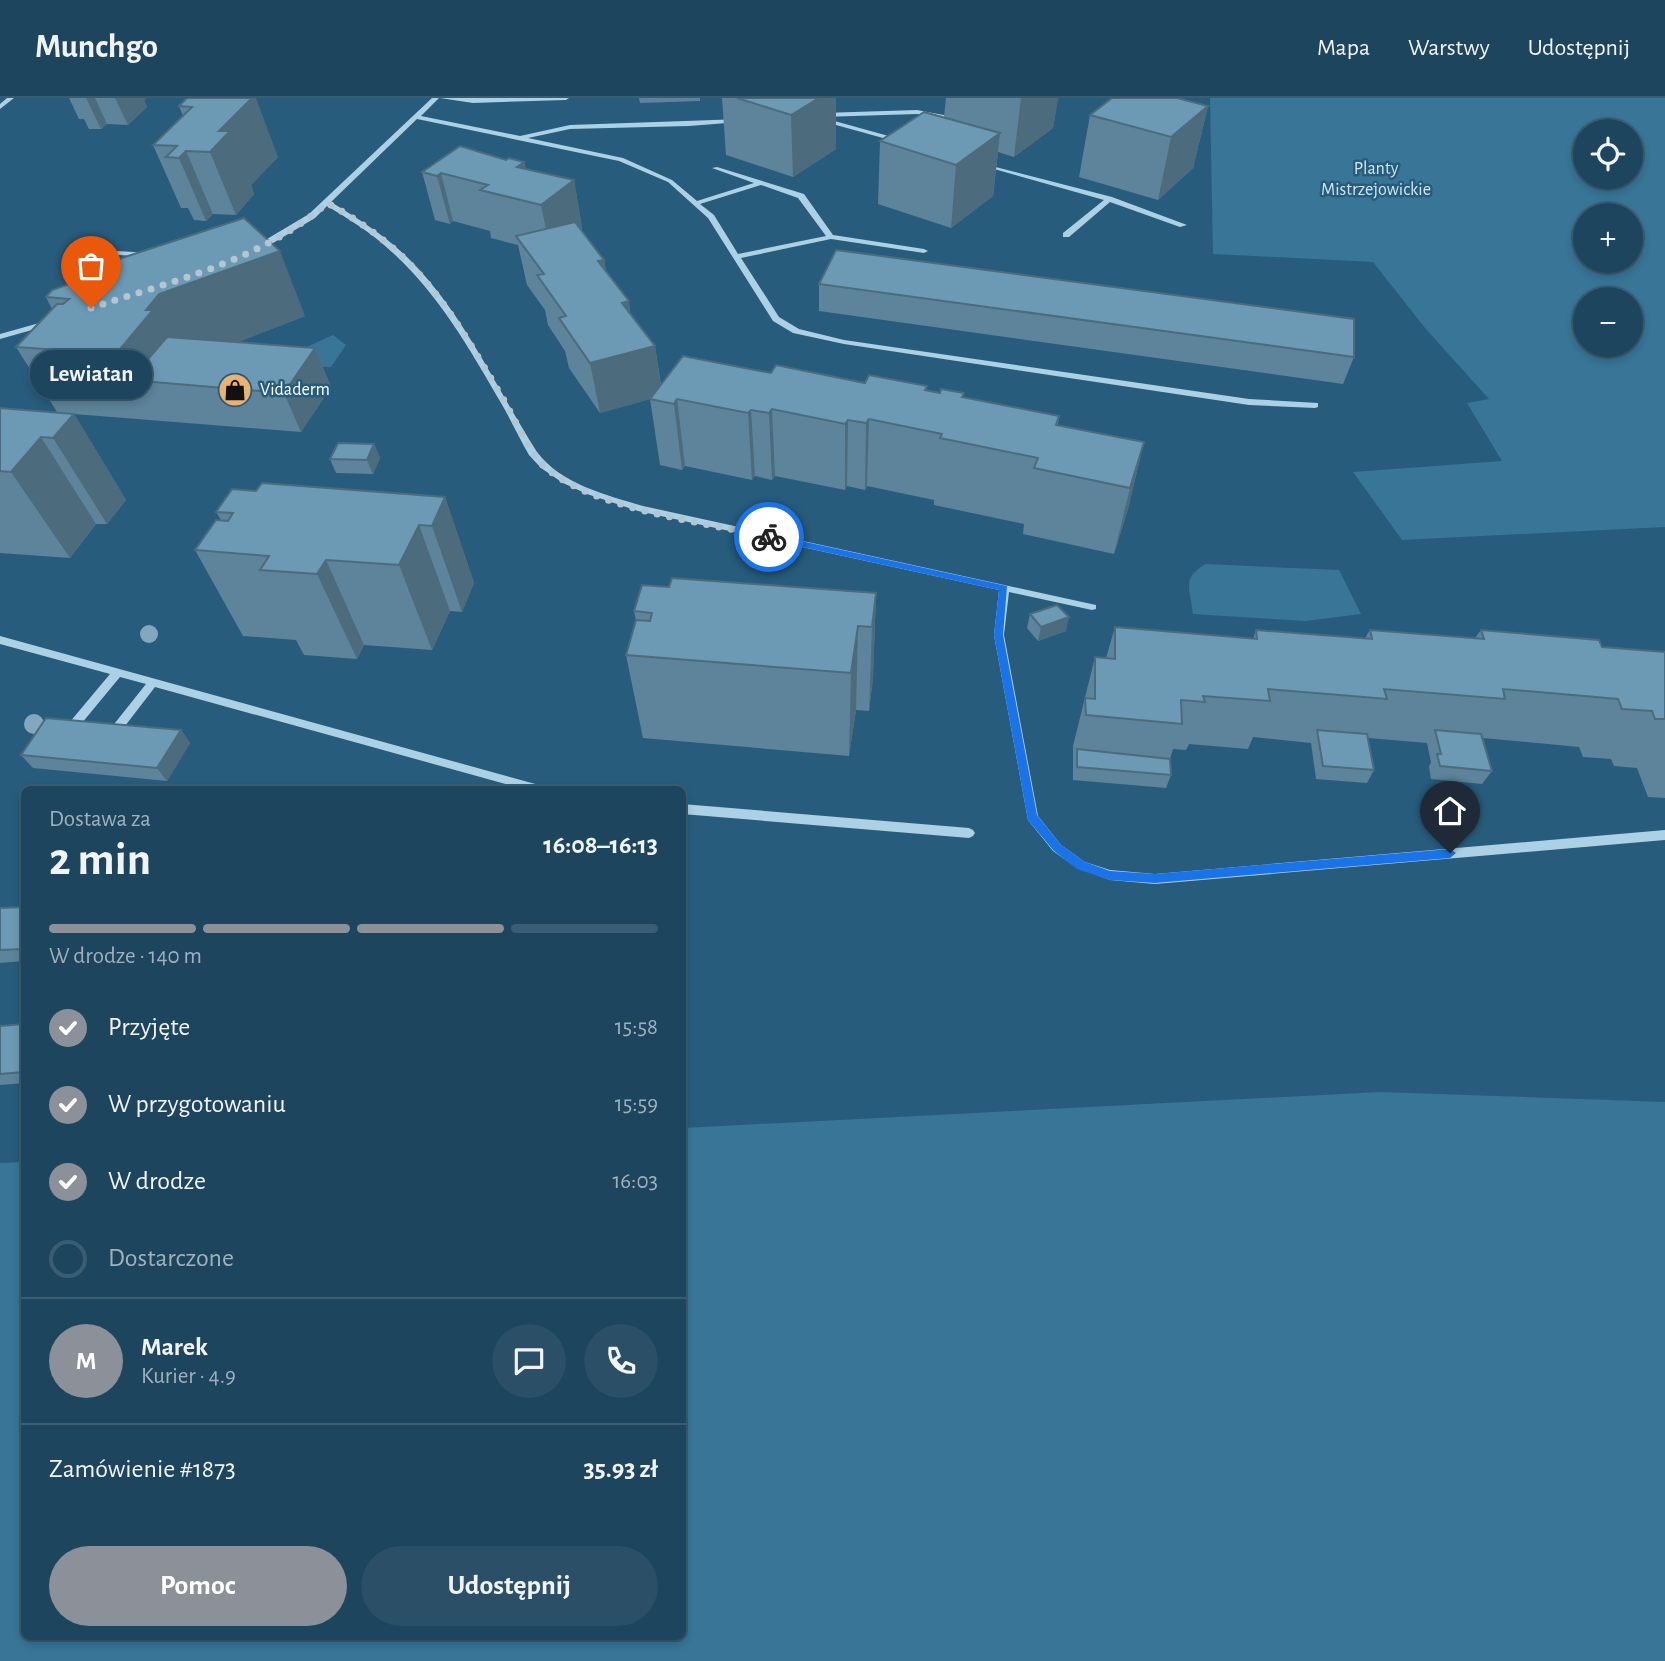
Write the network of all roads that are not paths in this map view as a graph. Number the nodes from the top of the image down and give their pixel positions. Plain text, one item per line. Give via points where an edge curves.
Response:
1 (11, 98) edge
2 (436, 98) edge
3 (443, 98) edge
4 (566, 98) edge
5 (0, 107) edge
6 (416, 117) junction
7 (951, 117) edge
8 (745, 120) dead end
9 (682, 123) junction
10 (728, 132) dead end
11 (519, 138) junction
12 (912, 145) edge
13 (978, 163) edge
14 (715, 168) dead end
15 (763, 183) junction
16 (1109, 199) junction
17 (327, 203) junction
18 (696, 203) junction
19 (1183, 225) dead end
20 (1066, 235) dead end
21 (831, 237) junction
22 (923, 251) dead end
23 (252, 252) edge
24 (119, 253) dead end
25 (163, 256) edge
26 (737, 256) junction
27 (57, 320) edge
28 (0, 337) edge
29 (1315, 405) dead end
30 (1004, 588) junction
31 (1092, 607) dead end
32 (0, 640) edge
33 (118, 672) junction
34 (155, 681) junction
35 (68, 732) edge
36 (111, 736) edge
37 (528, 786) edge
38 (686, 809) edge
39 (969, 833) dead end
40 (1665, 835) edge

1 - 5 street
2 - 6 street
3 - 4 street
6 - 11 street
6 - 17 street
7 - 12 street via 917,112 808,116
8 - 9 street
9 - 10 street
9 - 11 street via 570,127
11 - 18 street via 621,159 670,181
13 - 16 street
14 - 15 street
15 - 18 street
15 - 21 street via 802,196
16 - 19 street
16 - 20 street
17 - 23 street via 297,227
17 - 30 street via 381,236 428,281 453,314 542,465 585,492 641,509
18 - 26 street via 712,217
21 - 22 street
21 - 26 street
24 - 25 street
26 - 29 street via 776,319 818,337 1250,402
27 - 28 street
30 - 31 street
30 - 40 street via 999,635 1032,817 1058,848 1081,865 1110,875 1155,878
32 - 33 street
33 - 34 street
33 - 35 street
34 - 36 street
34 - 37 street
38 - 39 street

